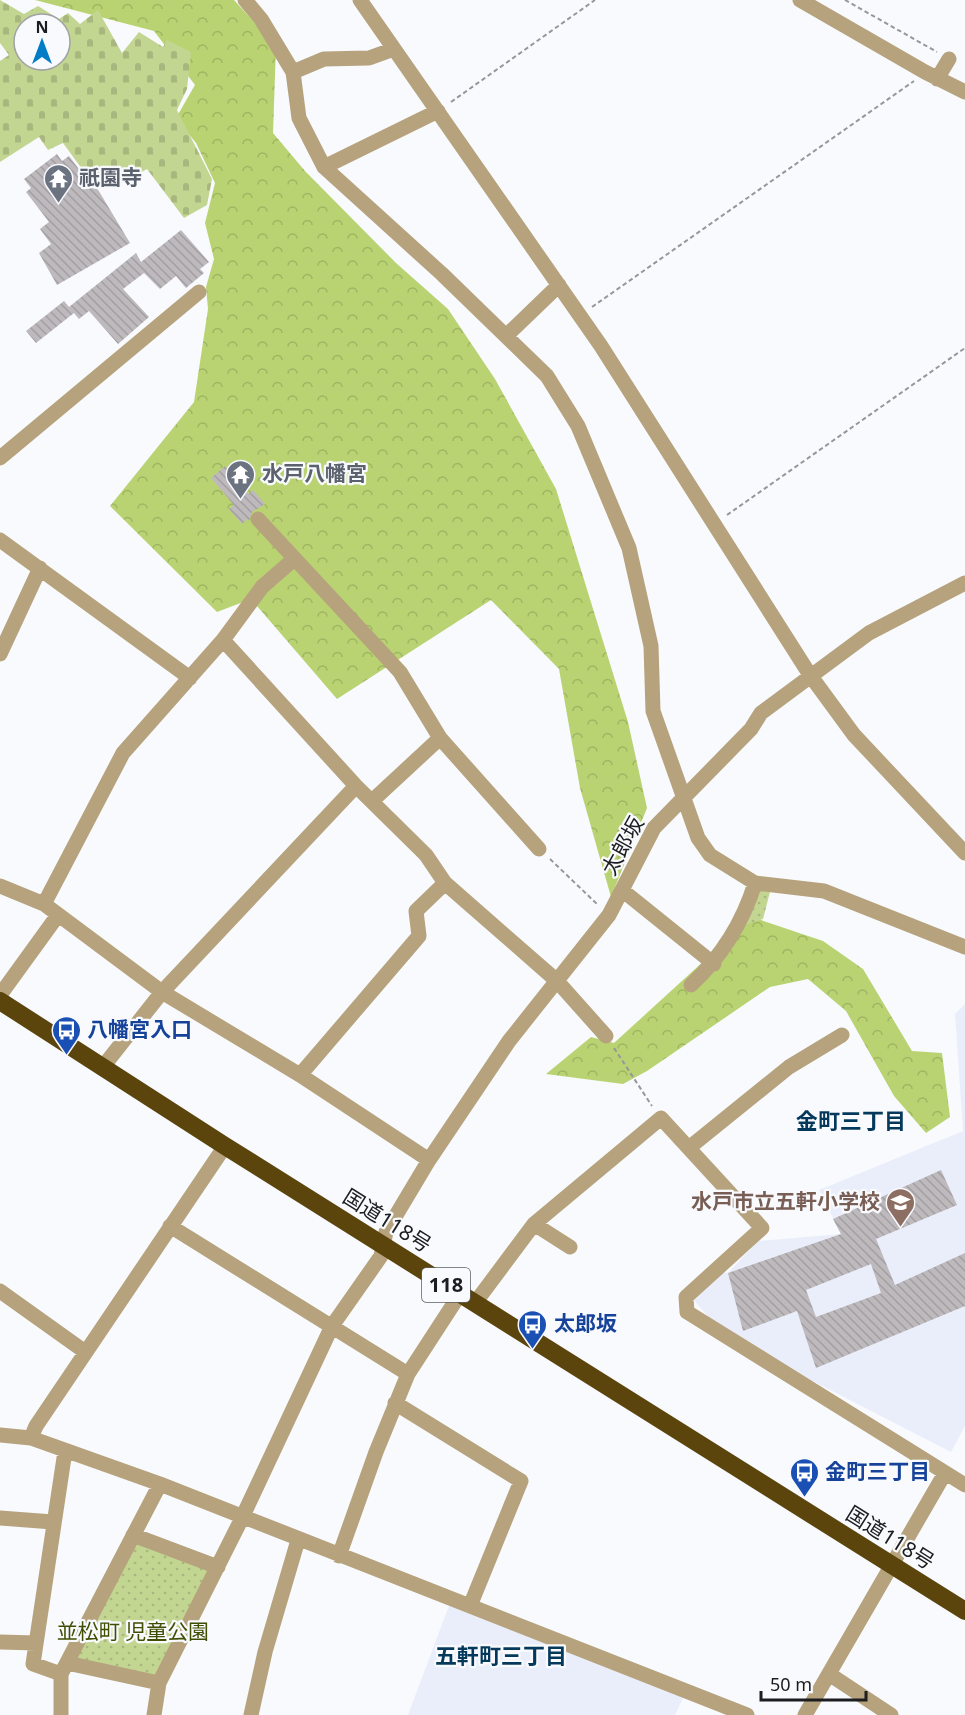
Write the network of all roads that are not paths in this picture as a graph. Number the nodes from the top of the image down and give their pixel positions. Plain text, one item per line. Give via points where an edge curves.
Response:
1 (244, 0) edge
2 (360, 0) edge
3 (800, 0) edge
4 (394, 49) junction
5 (949, 59) road end
6 (293, 72) junction
7 (931, 76) junction
8 (965, 92) edge
9 (438, 111) junction
10 (324, 167) junction
11 (559, 285) junction
12 (199, 292) dead end
13 (507, 335) junction
14 (0, 458) edge
15 (258, 519) dead end
16 (0, 540) edge
17 (294, 559) junction
18 (40, 568) junction
19 (965, 583) edge
20 (223, 640) junction
21 (0, 654) edge
22 (810, 675) junction
23 (190, 678) junction
24 (440, 738) junction
25 (356, 786) junction
26 (683, 797) junction
27 (372, 801) junction
28 (539, 849) road end
29 (965, 853) edge
30 (755, 883) junction
31 (445, 884) junction
32 (0, 886) edge
33 (622, 890) junction
34 (44, 904) junction
35 (58, 915) junction
36 (965, 947) edge
37 (714, 964) junction
38 (557, 981) junction
39 (691, 985) dead end
40 (162, 992) junction
41 (0, 995) edge
42 (0, 1001) edge
43 (842, 1035) dead end
44 (606, 1036) road end
45 (102, 1068) junction
46 (300, 1075) junction
47 (225, 1146) junction
48 (690, 1147) junction
49 (429, 1160) junction
50 (534, 1224) junction
51 (170, 1226) junction
52 (383, 1245) junction
53 (570, 1247) dead end
54 (0, 1291) edge
55 (468, 1299) junction
56 (332, 1326) junction
57 (84, 1351) junction
58 (408, 1374) junction
59 (395, 1403) junction
60 (0, 1435) edge
61 (31, 1438) junction
62 (65, 1451) junction
63 (945, 1473) junction
64 (160, 1484) junction
65 (965, 1485) edge
66 (0, 1518) edge
67 (242, 1518) junction
68 (53, 1522) junction
69 (133, 1535) junction
70 (298, 1540) junction
71 (339, 1556) junction
72 (893, 1566) junction
73 (218, 1567) junction
74 (470, 1606) junction
75 (965, 1611) edge
76 (0, 1642) edge
77 (36, 1643) junction
78 (64, 1669) junction
79 (829, 1674) junction
80 (159, 1683) junction
81 (62, 1715) edge
82 (154, 1715) edge
83 (251, 1715) edge
84 (747, 1715) edge
85 (805, 1715) edge
86 (891, 1715) edge

1 - 6 street via 261,19
2 - 4 street
3 - 7 street
4 - 6 street via 369,58 324,59
4 - 9 street
5 - 7 street
6 - 10 street via 299,118
7 - 8 street
9 - 10 street
9 - 11 street
10 - 13 street
11 - 13 street
11 - 22 street
12 - 14 street
13 - 26 street via 547,375 578,426 629,548 651,646 653,711
15 - 17 street
16 - 18 street
17 - 20 street via 262,587
17 - 24 street via 400,672
18 - 21 street
18 - 23 street
19 - 22 street, 太郎坂 via 869,633
20 - 23 street
20 - 25 street
22 - 26 street, 太郎坂 via 761,713 751,729
22 - 29 street via 854,735
23 - 34 street via 123,753
24 - 27 street
24 - 28 street
25 - 27 street
25 - 40 street
26 - 30 street via 698,838 710,855
26 - 33 street, 太郎坂 via 654,828
27 - 31 street via 426,855
30 - 36 street via 824,891
30 - 37 street via 748,907
31 - 38 street
31 - 46 street via 416,911 419,936
32 - 34 street
33 - 37 street
33 - 38 street, 太郎坂 via 609,915
34 - 35 street
35 - 40 street
35 - 41 street
37 - 39 street
38 - 44 street
38 - 49 street, 太郎坂 via 509,1041
40 - 45 street
40 - 46 street
42 - 45 highway, 国道118号 / 118
43 - 48 street via 789,1067
45 - 47 highway, 国道118号 / 118
46 - 49 street
47 - 51 street
47 - 52 highway, 国道118号 / 118
48 - 50 street via 660,1118
48 - 63 street via 762,1228 686,1297 687,1311
49 - 52 street, 太郎坂 via 386,1232
50 - 53 street
50 - 55 street
51 - 56 street
51 - 57 street
52 - 55 highway, 国道118号 / 118
52 - 56 street, 太郎坂 via 381,1256
54 - 57 street
55 - 58 street
55 - 72 highway, 国道118号 / 118
56 - 58 street
56 - 67 street, 太郎坂
57 - 61 street
58 - 59 street
59 - 71 street
59 - 74 street via 521,1481
60 - 61 street
61 - 62 street
62 - 64 street
62 - 68 street
63 - 65 street
63 - 72 street
64 - 67 street
64 - 69 street
66 - 68 street
67 - 70 street
67 - 73 street, 太郎坂
68 - 77 street
69 - 73 street
69 - 78 street
70 - 71 street
70 - 83 street
71 - 74 street
72 - 75 highway, 国道118号 / 118
72 - 79 street
73 - 80 street, 太郎坂
74 - 84 street
76 - 77 street
77 - 78 street via 33,1664
78 - 80 street
78 - 81 street
79 - 85 street
79 - 86 street
80 - 82 street, 太郎坂

